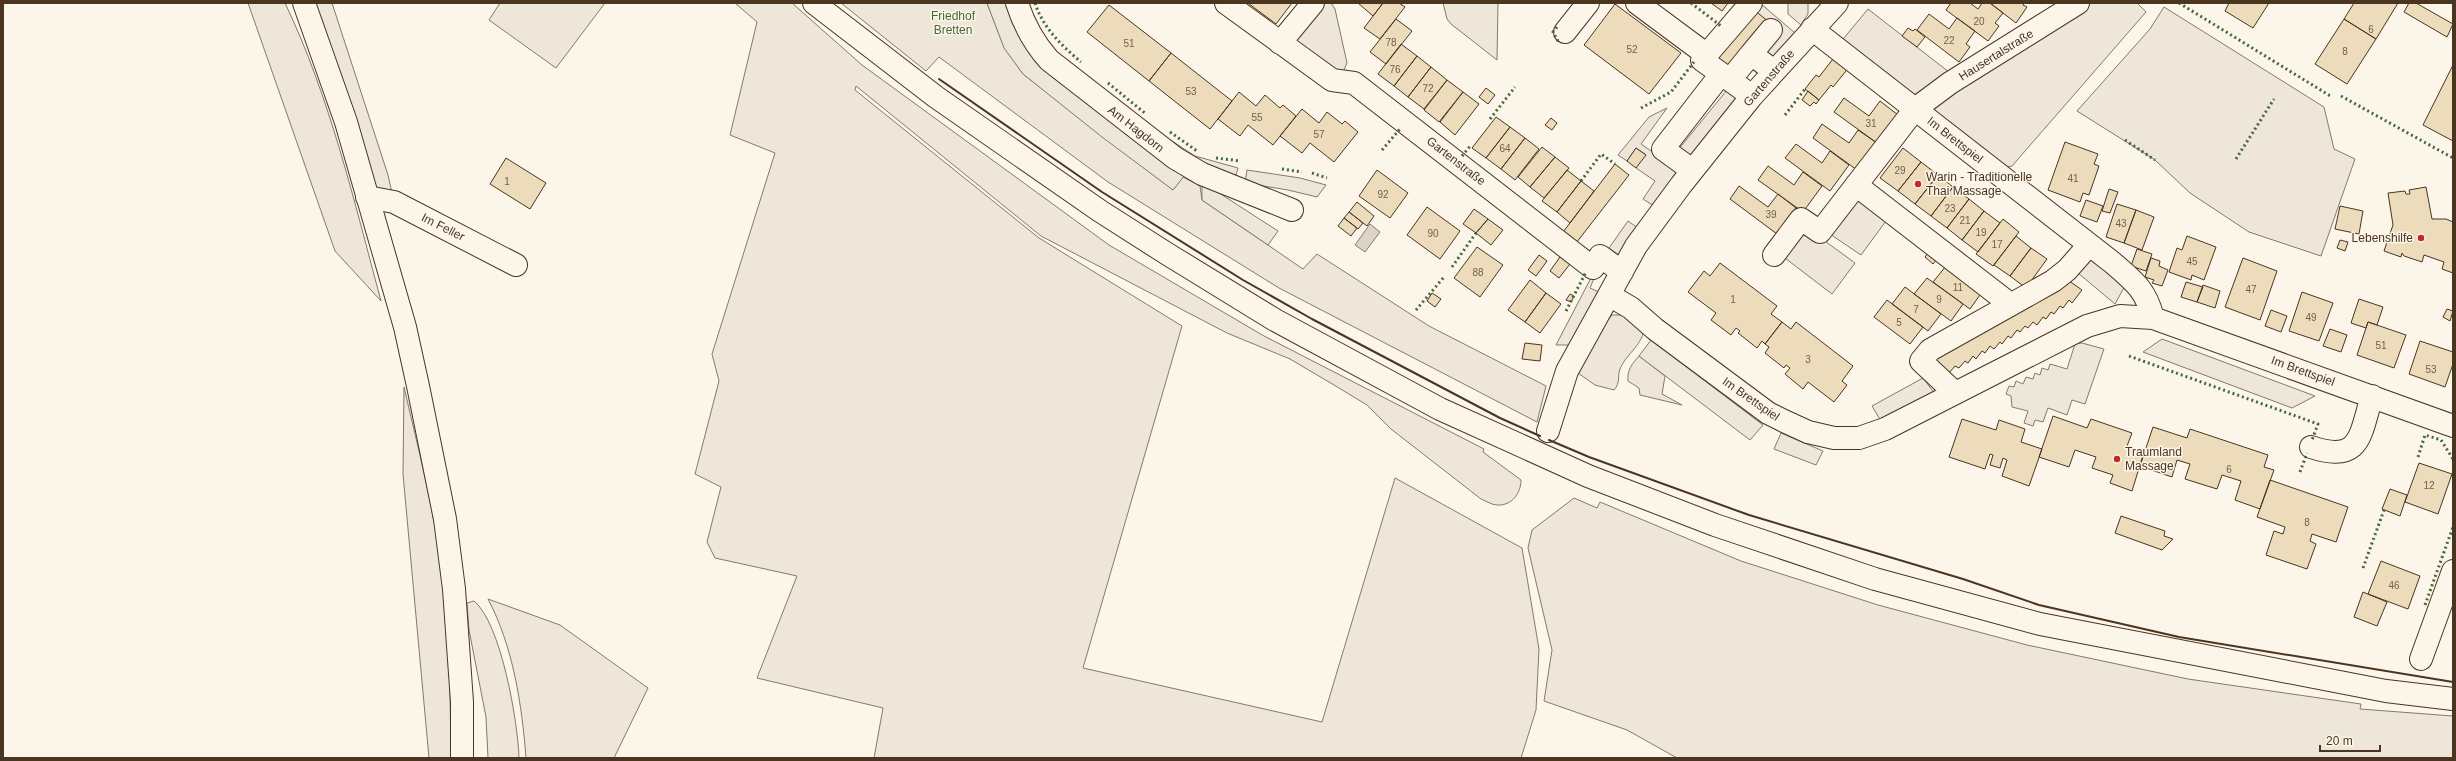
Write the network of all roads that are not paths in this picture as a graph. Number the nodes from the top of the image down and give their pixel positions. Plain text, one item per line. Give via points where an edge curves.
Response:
1 (304, 3) edge
2 (814, 3) edge
3 (1017, 3) edge
4 (1226, 3) edge
5 (1313, 3) edge
6 (1588, 3) edge
7 (1637, 3) edge
8 (1751, 3) edge
9 (1836, 3) edge
10 (2078, 3) edge
11 (1812, 29) junction
12 (1771, 30) dead end
13 (1566, 32) dead end
14 (1280, 43) junction
15 (1751, 54) junction
16 (1706, 55) junction
17 (1774, 71) junction
18 (1726, 77) junction
19 (1752, 96) junction
20 (1915, 109) junction
21 (1692, 170) junction
22 (1856, 185) junction
23 (367, 197) junction
24 (1292, 210) dead end
25 (2089, 245) junction
26 (1774, 255) dead end
27 (516, 265) dead end
28 (1622, 272) junction
29 (1609, 296) junction
30 (2010, 304) junction
31 (2153, 318) junction
32 (1955, 393) junction
33 (2372, 396) junction
34 (2453, 426) edge
35 (1548, 431) dead end
36 (2311, 448) dead end
37 (2453, 571) edge
38 (2421, 659) dead end
39 (2453, 699) edge
40 (462, 758) edge

1 - 23 street via 330,72
2 - 39 street via 936,97 1100,211 1275,320 1440,409 1588,476 1715,525 1875,579 2040,624 2386,691
3 - 24 street, Am Hagdorn via 1023,23 1036,45 1049,60 1151,141 1202,174
4 - 14 street
5 - 14 street
6 - 13 street
7 - 16 street
8 - 16 street
9 - 11 street, Gartenstraße
10 - 20 street, Hausertalstraße via 1950,83
11 - 17 street, Gartenstraße
11 - 20 street, Im Brettspiel
12 - 15 street
14 - 28 street, Gartenstraße via 1332,80 1354,83 1593,268 1600,256
15 - 17 street
15 - 18 street
16 - 18 street via 1702,60
17 - 19 street, Gartenstraße
18 - 19 street
18 - 21 street via 1663,149
19 - 21 street, Gartenstraße
20 - 22 street, Im Brettspiel
20 - 25 street, Im Brettspiel
21 - 28 street, Gartenstraße via 1636,246
22 - 26 street, Im Brettspiel via 1820,232 1801,219
22 - 30 street
23 - 27 street, Im Feller via 378,197 394,202
23 - 40 street via 405,327 444,519 454,589 462,694
25 - 30 street via 2067,270 2053,281
25 - 31 street, Im Brettspiel via 2139,284 2149,301
28 - 29 street, Gartenstraße
29 - 32 street, Im Brettspiel via 1631,308 1768,413 1808,432 1834,438 1859,438 1884,429
29 - 35 street, Gartenstraße via 1567,371
30 - 32 street via 1930,350 1921,361
31 - 32 street, Im Brettspiel via 2120,316 2087,326
31 - 33 street, Im Brettspiel
33 - 34 street, Im Brettspiel
33 - 36 street via 2357,443 2346,451 2330,454
37 - 38 street

